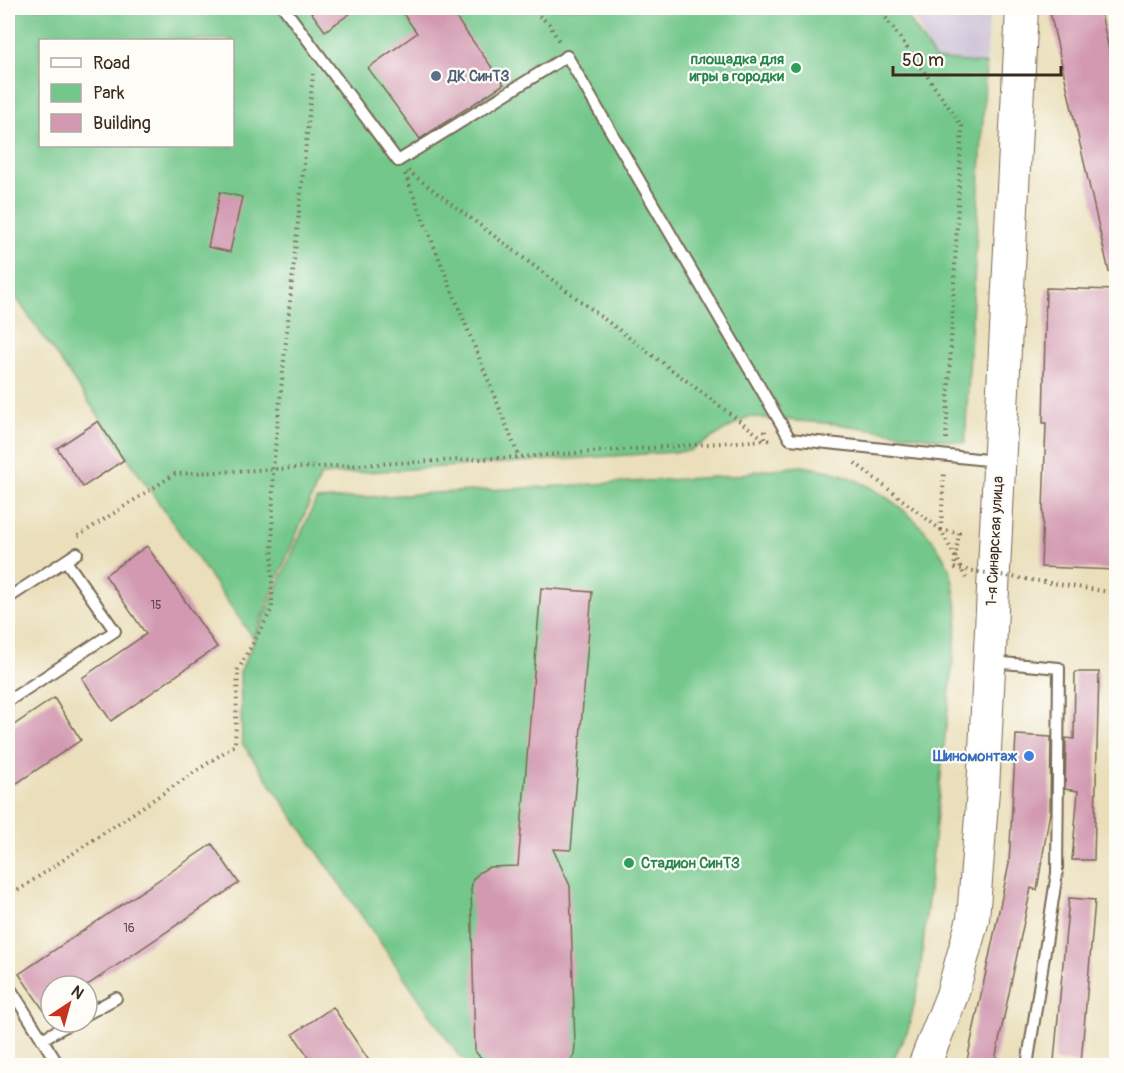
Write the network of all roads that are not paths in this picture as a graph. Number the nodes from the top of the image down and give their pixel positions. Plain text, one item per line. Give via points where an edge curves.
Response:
1 (284, 8) edge
2 (1022, 8) edge
3 (999, 462) junction
4 (77, 554) dead end
5 (66, 561) junction
6 (8, 598) edge
7 (989, 662) junction
8 (8, 701) edge
9 (8, 985) edge
10 (116, 998) dead end
11 (99, 1007) edge
12 (51, 1034) edge
13 (42, 1039) junction
14 (59, 1065) edge
15 (924, 1065) edge
16 (1027, 1065) edge

1 - 3 lane via 398,161 567,56 790,439
2 - 3 street, 1-я Синарская улица
3 - 7 street, 1-я Синарская улица
4 - 5 lane
5 - 6 lane
5 - 8 lane via 115,631
7 - 15 street, 1-я Синарская улица via 973,920 952,995
7 - 16 lane via 1059,668 1057,873
9 - 13 lane
10 - 11 lane
12 - 13 lane
13 - 14 lane

